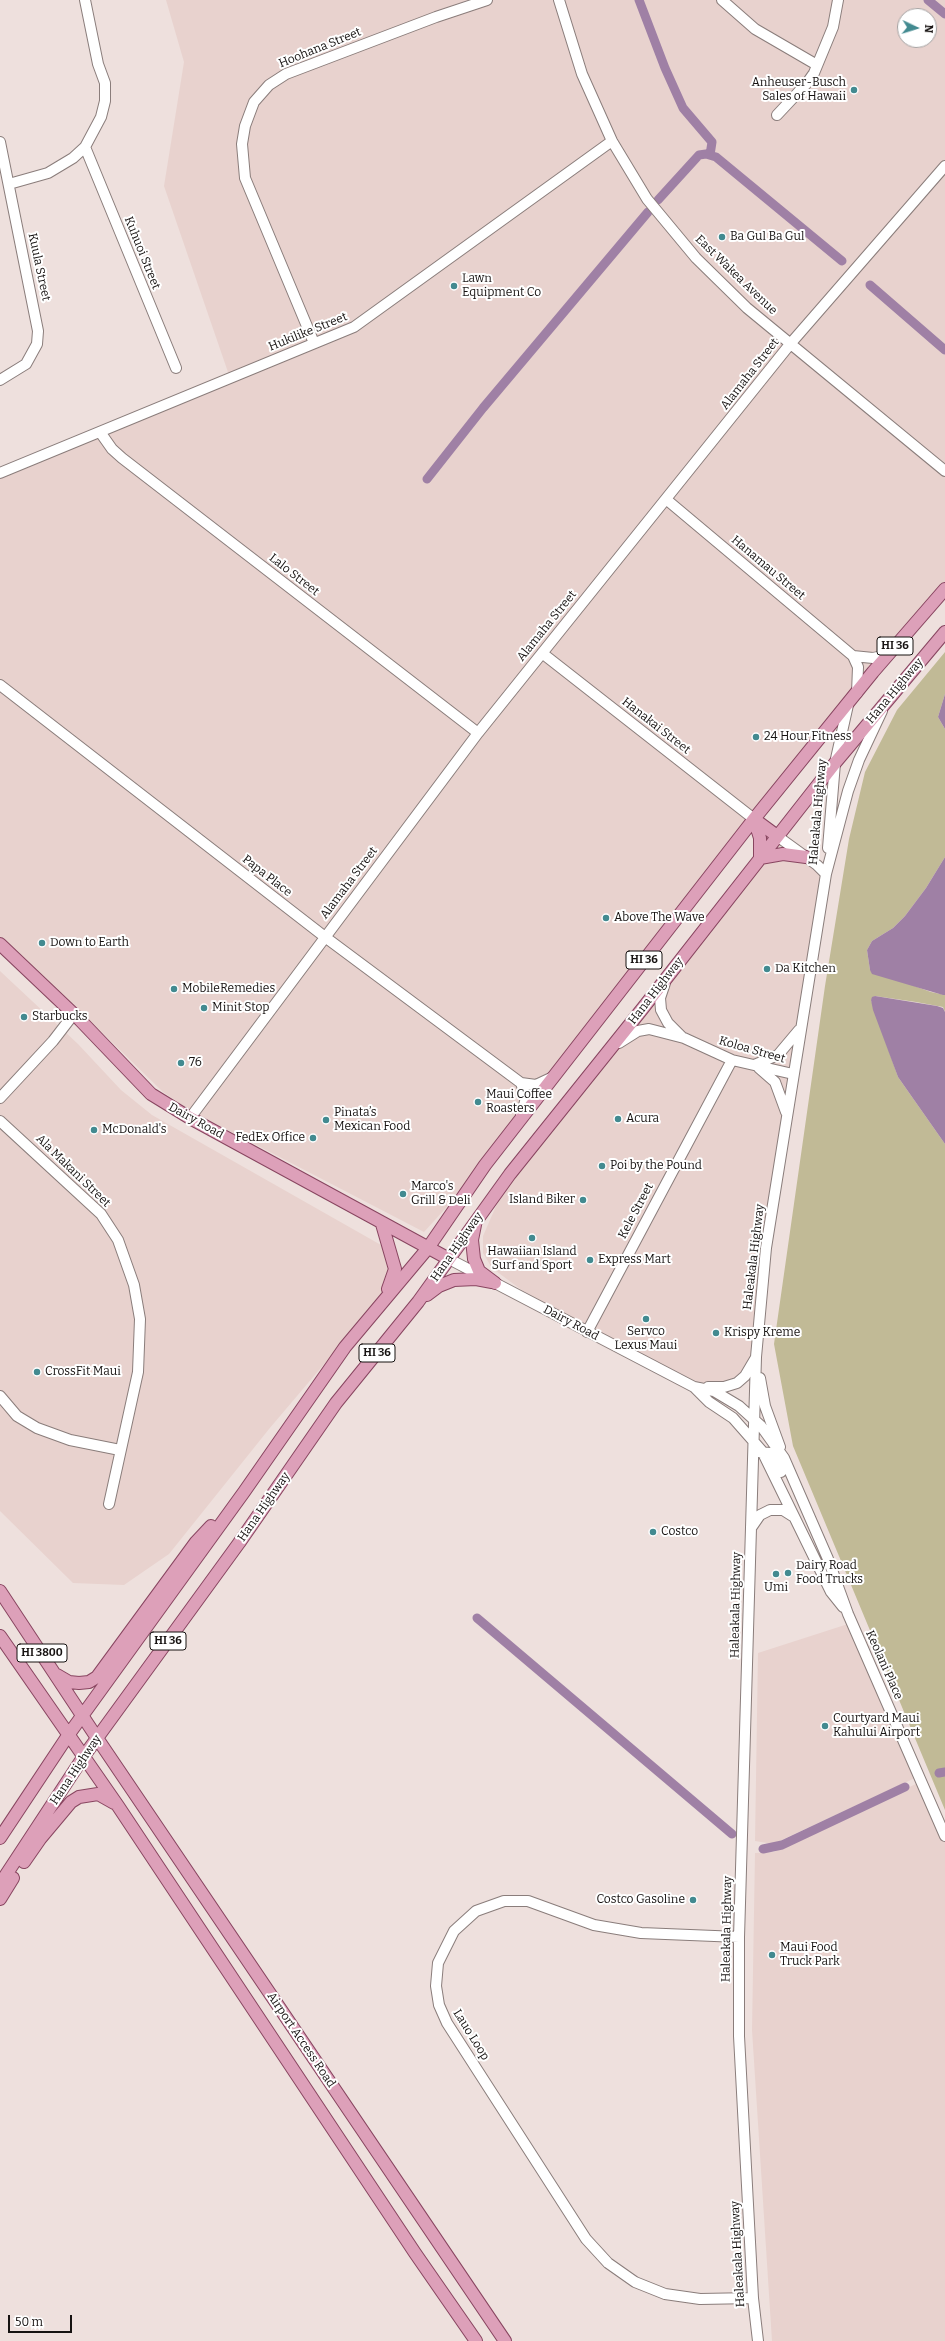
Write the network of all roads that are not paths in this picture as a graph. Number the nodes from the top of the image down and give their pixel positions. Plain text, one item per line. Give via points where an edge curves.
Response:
1 (85, 0) edge
2 (487, 0) edge
3 (559, 0) edge
4 (722, 0) edge
5 (838, 0) edge
6 (817, 65) junction
7 (777, 116) dead end
8 (612, 141) junction
9 (0, 142) edge
10 (85, 147) junction
11 (945, 166) edge
12 (9, 184) junction
13 (314, 343) junction
14 (792, 343) junction
15 (176, 368) dead end
16 (0, 380) edge
17 (100, 432) junction
18 (945, 471) edge
19 (0, 473) edge
20 (666, 500) junction
21 (945, 589) edge
22 (945, 632) edge
23 (542, 653) junction
24 (887, 655) junction
25 (853, 656) junction
26 (0, 685) edge
27 (857, 693) junction
28 (887, 700) junction
29 (848, 705) junction
30 (478, 733) junction
31 (835, 763) junction
32 (754, 819) junction
33 (777, 836) junction
34 (806, 857) junction
35 (760, 858) junction
36 (826, 874) junction
37 (325, 938) junction
38 (0, 944) edge
39 (667, 978) junction
40 (73, 1015) junction
41 (800, 1028) junction
42 (684, 1038) junction
43 (612, 1048) junction
44 (732, 1060) junction
45 (754, 1065) junction
46 (555, 1074) junction
47 (793, 1074) junction
48 (521, 1084) junction
49 (0, 1098) edge
50 (787, 1115) junction
51 (190, 1118) junction
52 (521, 1118) junction
53 (0, 1121) edge
54 (483, 1209) junction
55 (382, 1224) junction
56 (428, 1248) junction
57 (449, 1259) junction
58 (495, 1283) junction
59 (381, 1302) junction
60 (418, 1302) junction
61 (587, 1332) junction
62 (756, 1358) junction
63 (694, 1387) junction
64 (0, 1396) edge
65 (753, 1418) junction
66 (753, 1439) junction
67 (120, 1450) junction
68 (757, 1452) junction
69 (784, 1458) junction
70 (244, 1492) junction
71 (109, 1504) dead end
72 (797, 1520) junction
73 (750, 1532) junction
74 (818, 1536) junction
75 (0, 1591) edge
76 (848, 1614) junction
77 (0, 1636) edge
78 (50, 1665) junction
79 (82, 1716) junction
80 (69, 1734) junction
81 (97, 1738) junction
82 (84, 1756) junction
83 (118, 1806) junction
84 (945, 1836) edge
85 (0, 1838) edge
86 (0, 1884) edge
87 (0, 1899) edge
88 (739, 1937) junction
89 (753, 2298) junction
90 (450, 2303) junction
91 (469, 2341) edge
92 (476, 2341) edge
93 (505, 2341) edge
94 (758, 2341) edge

1 - 10 street via 98,64 105,82 101,117
2 - 13 street, Hoohana Street via 436,16 286,74 269,85 254,102 245,126 242,144 245,178
3 - 8 street, East Wakea Avenue via 582,74
4 - 6 street via 755,29
5 - 6 street via 833,27
6 - 7 street via 808,83
8 - 13 street, Hukilike Street via 369,318 340,334
8 - 14 street, East Wakea Avenue via 647,199 696,258 747,308
9 - 12 street, Kuula Street
10 - 12 street via 73,158 48,173
10 - 15 street, Kuhuoi Street
11 - 14 street, Alamaha Street
12 - 16 street, Kuula Street via 38,331 37,344 26,364
13 - 17 street, Hukilike Street
14 - 18 street, East Wakea Avenue
14 - 20 street, Alamaha Street
17 - 19 street, Hukilike Street
17 - 30 street, Lalo Street via 122,458
20 - 23 street, Alamaha Street
20 - 25 street, Hanamau Street
21 - 24 main road, Hana Highway / HI 36
22 - 28 main road, Hana Highway / HI 36
23 - 30 street, Alamaha Street
23 - 32 street, Hanakai Street
24 - 25 street via 873,658
24 - 27 main road, Hana Highway / HI 36
25 - 27 street via 858,667
26 - 37 street, Papa Place
27 - 29 main road, Hana Highway / HI 36
28 - 31 main road, Hana Highway / HI 36
28 - 36 street, Haleakala Highway via 859,760 848,791
29 - 31 street, Haleakala Highway
29 - 32 main road, Hana Highway / HI 36
30 - 37 street, Alamaha Street
31 - 33 main road, Hana Highway / HI 36
31 - 36 street, Haleakala Highway
32 - 33 main road
32 - 35 main road via 760,838
32 - 46 main road, Hana Highway / HI 36
33 - 34 street
33 - 35 main road, Hana Highway / HI 36
34 - 35 main road via 783,854
34 - 36 street
35 - 39 main road, Hana Highway / HI 36
36 - 41 street, Haleakala Highway
37 - 48 street, Papa Place
37 - 51 street, Alamaha Street
38 - 40 main road, Dairy Road
39 - 42 street, Koloa Street via 660,998 661,1010 668,1023
39 - 43 main road, Hana Highway / HI 36
40 - 49 street via 53,1041
40 - 51 main road, Dairy Road via 142,1086 166,1105
41 - 45 street via 778,1055
41 - 47 street, Haleakala Highway
42 - 43 street, Koloa Street via 642,1029 624,1038
42 - 44 street, Koloa Street
43 - 54 main road, Hana Highway / HI 36
44 - 45 street, Koloa Street
44 - 61 street, Kele Street
45 - 47 street, Koloa Street
45 - 50 street via 775,1082
46 - 48 street via 540,1084
46 - 52 main road, Hana Highway / HI 36
47 - 50 street, Haleakala Highway
48 - 52 street via 526,1098
50 - 62 street, Haleakala Highway via 766,1248
51 - 55 main road, Dairy Road
52 - 56 main road, Hana Highway / HI 36
53 - 67 street, Ala Makani Street via 101,1214 115,1234 130,1269 140,1319 140,1351 138,1372
54 - 57 main road, Hana Highway / HI 36
54 - 58 main road via 474,1227 473,1253 479,1271
55 - 56 main road, Dairy Road
55 - 59 main road via 395,1269 390,1286
56 - 57 main road, Dairy Road
56 - 59 main road, Hana Highway / HI 36
57 - 58 street, Dairy Road
57 - 60 main road, Hana Highway / HI 36
58 - 60 main road via 476,1279 454,1280 439,1286
58 - 61 street, Dairy Road
59 - 70 main road, Hana Highway / HI 36 via 345,1347
60 - 81 main road, Hana Highway / HI 36 via 336,1403 239,1543
61 - 63 street, Dairy Road
62 - 63 street via 745,1376 734,1385
62 - 65 street, Haleakala Highway
62 - 69 street via 765,1406
63 - 65 street, Dairy Road via 714,1391 740,1406
63 - 66 street, Dairy Road via 709,1402 733,1418
64 - 67 street via 17,1416 38,1428 70,1440
65 - 66 street, Haleakala Highway
65 - 69 street, Keolani Place
66 - 68 street, Haleakala Highway
67 - 71 street, Ala Makani Street
68 - 72 street, Keolani Place
68 - 73 street, Haleakala Highway
68 - 74 street via 772,1455 802,1517
69 - 74 street, Keolani Place
70 - 78 main road via 196,1542 97,1677 84,1683 69,1682 58,1676
70 - 79 main road, Hana Highway / HI 36
72 - 73 street via 783,1510 770,1510 757,1517
72 - 76 street, Keolani Place via 832,1592
73 - 88 street, Haleakala Highway
74 - 76 street, Keolani Place
75 - 78 main road, HI 3800
76 - 84 street, Keolani Place
77 - 80 main road, HI 3800
78 - 79 main road, HI 3800
79 - 80 main road, Hana Highway / HI 36
79 - 81 main road, HI 3800
80 - 82 main road, HI 3800
80 - 85 main road, Hana Highway / HI 36
81 - 82 main road, Hana Highway / HI 36
81 - 93 main road, Airport Access Road / HI 3800
82 - 83 main road, Airport Access Road / HI 3800
82 - 86 main road, Hana Highway / HI 36
83 - 87 main road via 98,1794 79,1797 71,1802 40,1839
83 - 90 main road, Airport Access Road / HI 3800
88 - 89 street, Haleakala Highway via 739,2036
88 - 89 street, Lauo Loop via 641,1933 594,1925 528,1900 504,1901 476,1911 454,1931 438,1963 436,1986 439,2005 447,2023 586,2239 608,2263 634,2282 665,2294 700,2298
89 - 94 street, Haleakala Highway
90 - 91 main road
90 - 92 main road, Airport Access Road / HI 3800

